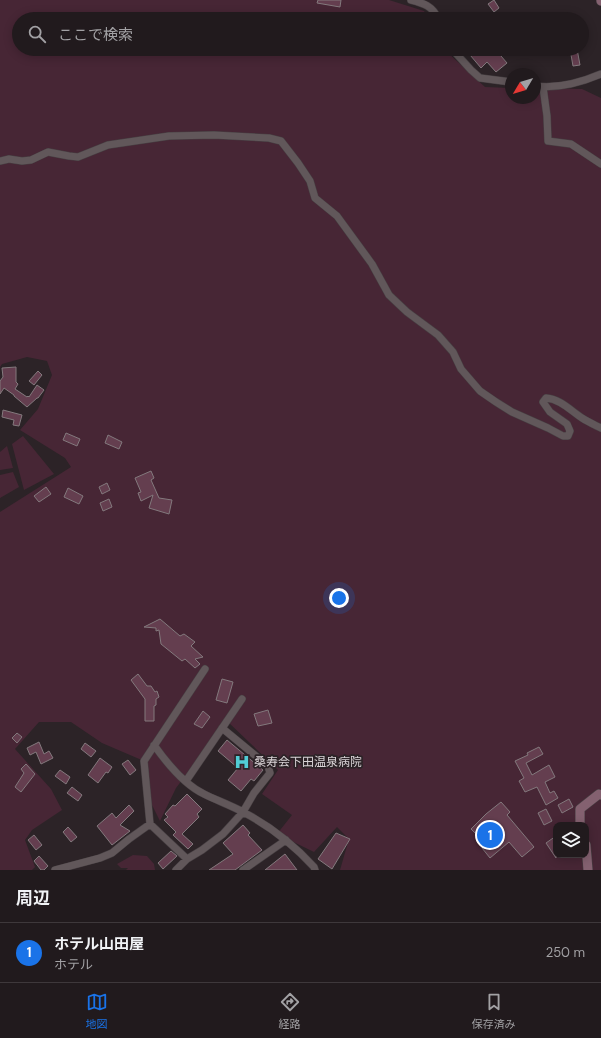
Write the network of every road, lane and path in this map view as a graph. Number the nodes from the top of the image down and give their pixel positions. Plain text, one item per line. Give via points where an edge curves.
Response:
1 (411, 0) edge
2 (434, 12) edge
3 (458, 56) edge
4 (601, 74) edge
5 (505, 81) edge
6 (543, 87) joint
7 (0, 161) edge
8 (601, 164) edge
9 (601, 428) edge
10 (205, 669) dead end
11 (242, 699) dead end
12 (222, 728) junction
13 (154, 745) junction
14 (186, 781) junction
15 (601, 795) edge
16 (243, 812) junction
17 (580, 822) edge
18 (150, 824) junction
19 (286, 840) junction
20 (587, 858) edge
21 (187, 859) junction
22 (313, 869) edge
23 (55, 870) edge
24 (176, 870) edge
25 (243, 870) edge
26 (588, 870) edge

1 - 2 street via 427,4
3 - 5 street via 480,78
4 - 6 street via 568,85
6 - 8 street via 548,141 571,144
7 - 9 street via 26,160 48,152 78,157 108,145 169,136 214,135 281,141 310,181 315,198 337,216 372,264 390,295 407,312 438,335 480,392 512,412 563,436 568,436 570,431 567,424 550,412 543,402 546,398 560,402
10 - 13 street
11 - 12 street
12 - 14 street
12 - 16 street via 268,766 270,773
13 - 14 street
13 - 18 street via 144,761
14 - 16 street via 202,793
15 - 17 main road via 580,808
16 - 19 street
16 - 21 street via 222,834
18 - 21 street
18 - 23 street via 112,853
19 - 22 street via 300,852
19 - 25 street
20 - 26 main road
21 - 24 street

